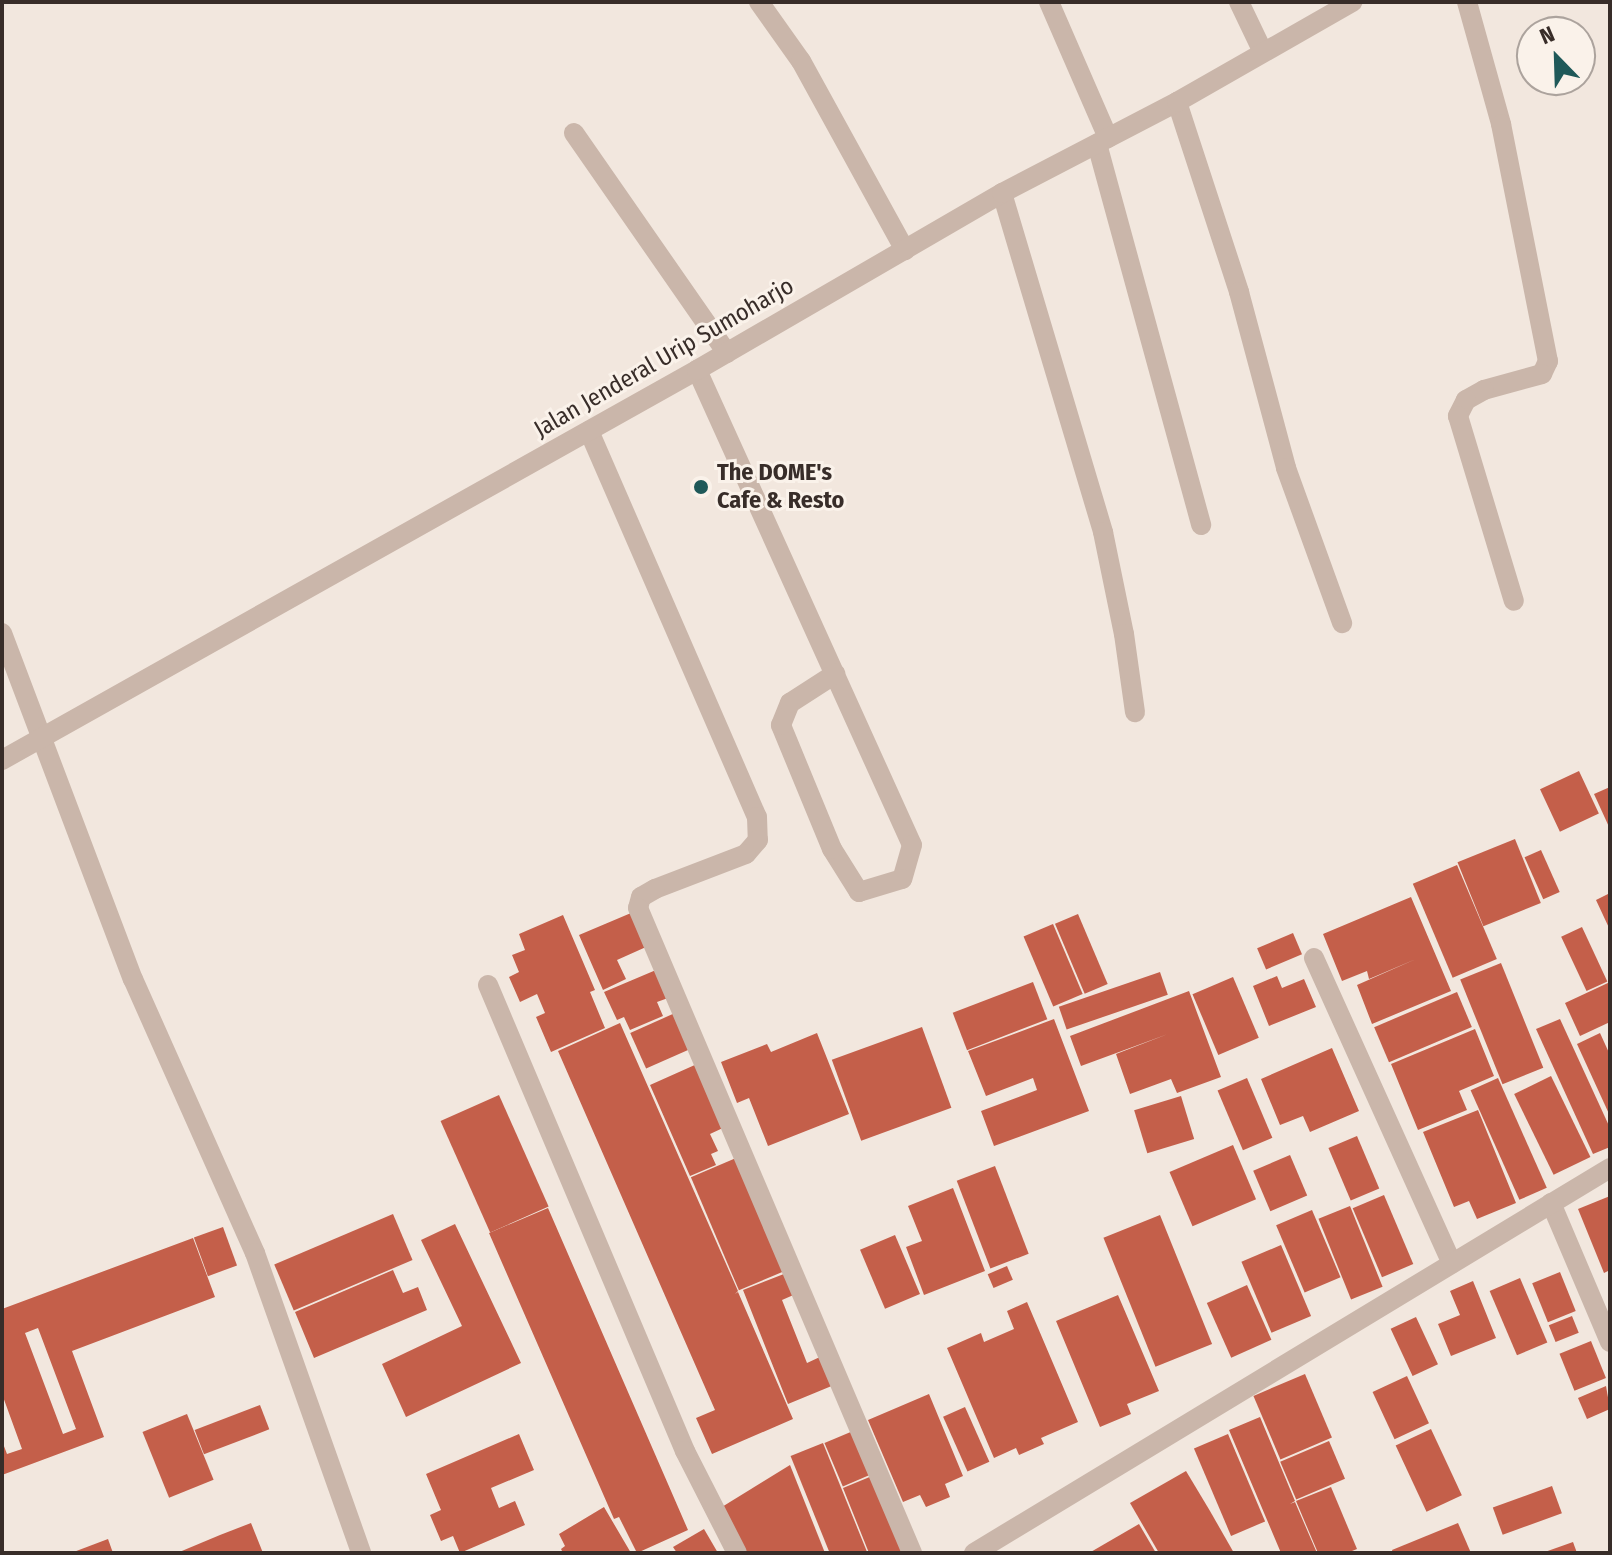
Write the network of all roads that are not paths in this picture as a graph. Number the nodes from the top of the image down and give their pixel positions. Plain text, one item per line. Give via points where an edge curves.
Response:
1 (759, 2) edge
2 (1049, 2) edge
3 (1239, 2) edge
4 (1352, 2) edge
5 (1467, 2) edge
6 (1263, 52) junction
7 (1177, 102) junction
8 (574, 133) dead end
9 (1102, 141) junction
10 (1002, 193) junction
11 (905, 250) junction
12 (727, 353) junction
13 (697, 370) junction
14 (589, 431) junction
15 (1201, 525) dead end
16 (1514, 601) dead end
17 (1342, 623) dead end
18 (2, 633) edge
19 (835, 674) junction
20 (1135, 712) dead end
21 (42, 738) junction
22 (2, 760) edge
23 (1314, 958) dead end
24 (488, 985) dead end
25 (1610, 1168) edge
26 (1551, 1203) junction
27 (1452, 1263) junction
28 (1610, 1342) edge
29 (361, 1553) edge
30 (737, 1553) edge
31 (912, 1553) edge
32 (974, 1553) edge

1 - 11 street via 801,61
2 - 9 street
3 - 6 street
4 - 6 street, Jalan Jenderal Urip Sumoharjo
5 - 16 street via 1501,124 1548,361 1542,374 1466,400 1458,416
6 - 7 street, Jalan Jenderal Urip Sumoharjo
7 - 9 street, Jalan Jenderal Urip Sumoharjo
7 - 17 street via 1239,292 1286,468
8 - 12 street
9 - 10 street, Jalan Jenderal Urip Sumoharjo
9 - 15 street
10 - 11 street, Jalan Jenderal Urip Sumoharjo
10 - 20 street via 1103,532
11 - 12 street, Jalan Jenderal Urip Sumoharjo
12 - 13 street, Jalan Jenderal Urip Sumoharjo
13 - 14 street, Jalan Jenderal Urip Sumoharjo
13 - 19 street
14 - 21 street, Jalan Jenderal Urip Sumoharjo
14 - 31 street via 757,817 758,840 746,854 641,897 638,908
18 - 21 street
19 - 19 street via 912,845 902,879 859,892 832,849 781,725 790,703
21 - 22 street, Jalan Jenderal Urip Sumoharjo
21 - 29 street via 133,979 255,1253
23 - 27 street
24 - 30 street via 685,1451
25 - 26 street
26 - 27 street
26 - 28 street
27 - 32 street

